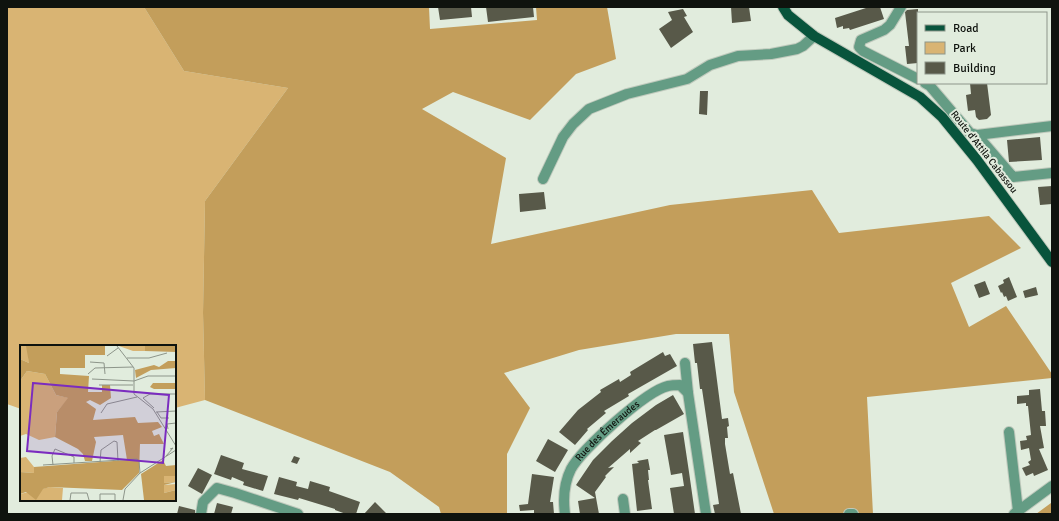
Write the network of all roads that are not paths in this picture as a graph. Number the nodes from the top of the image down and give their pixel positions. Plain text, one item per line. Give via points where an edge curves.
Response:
1 (783, 7) edge
2 (901, 7) edge
3 (814, 36) junction
4 (917, 78) edge
5 (930, 84) edge
6 (1052, 126) edge
7 (974, 134) junction
8 (962, 140) junction
9 (1052, 173) edge
10 (543, 179) dead end
11 (1052, 262) edge
12 (685, 363) dead end
13 (688, 393) junction
14 (1009, 432) dead end
15 (1052, 486) edge
16 (623, 499) dead end
17 (1016, 512) edge
18 (201, 514) edge
19 (298, 514) edge
20 (565, 514) edge
21 (625, 514) edge
22 (706, 514) edge
23 (849, 514) edge
24 (853, 514) edge

1 - 3 main road, Route d'Attila Cabassou via 788,15
2 - 4 street via 890,25 860,40 859,47
3 - 8 main road, Route d'Attila Cabassou via 920,97
3 - 10 street via 797,48 771,54 738,56 710,65 687,79 627,94 589,109 563,137
5 - 7 street
6 - 7 street
7 - 8 street
7 - 9 street via 1013,178
8 - 11 main road, Route d'Attila Cabassou
12 - 13 street
13 - 20 street, Rue des Émeraudes via 680,385 668,386 620,417 588,448 571,469 564,491
13 - 22 street
14 - 17 street
15 - 17 street
16 - 21 street
18 - 19 street via 203,502 217,488
23 - 24 street

